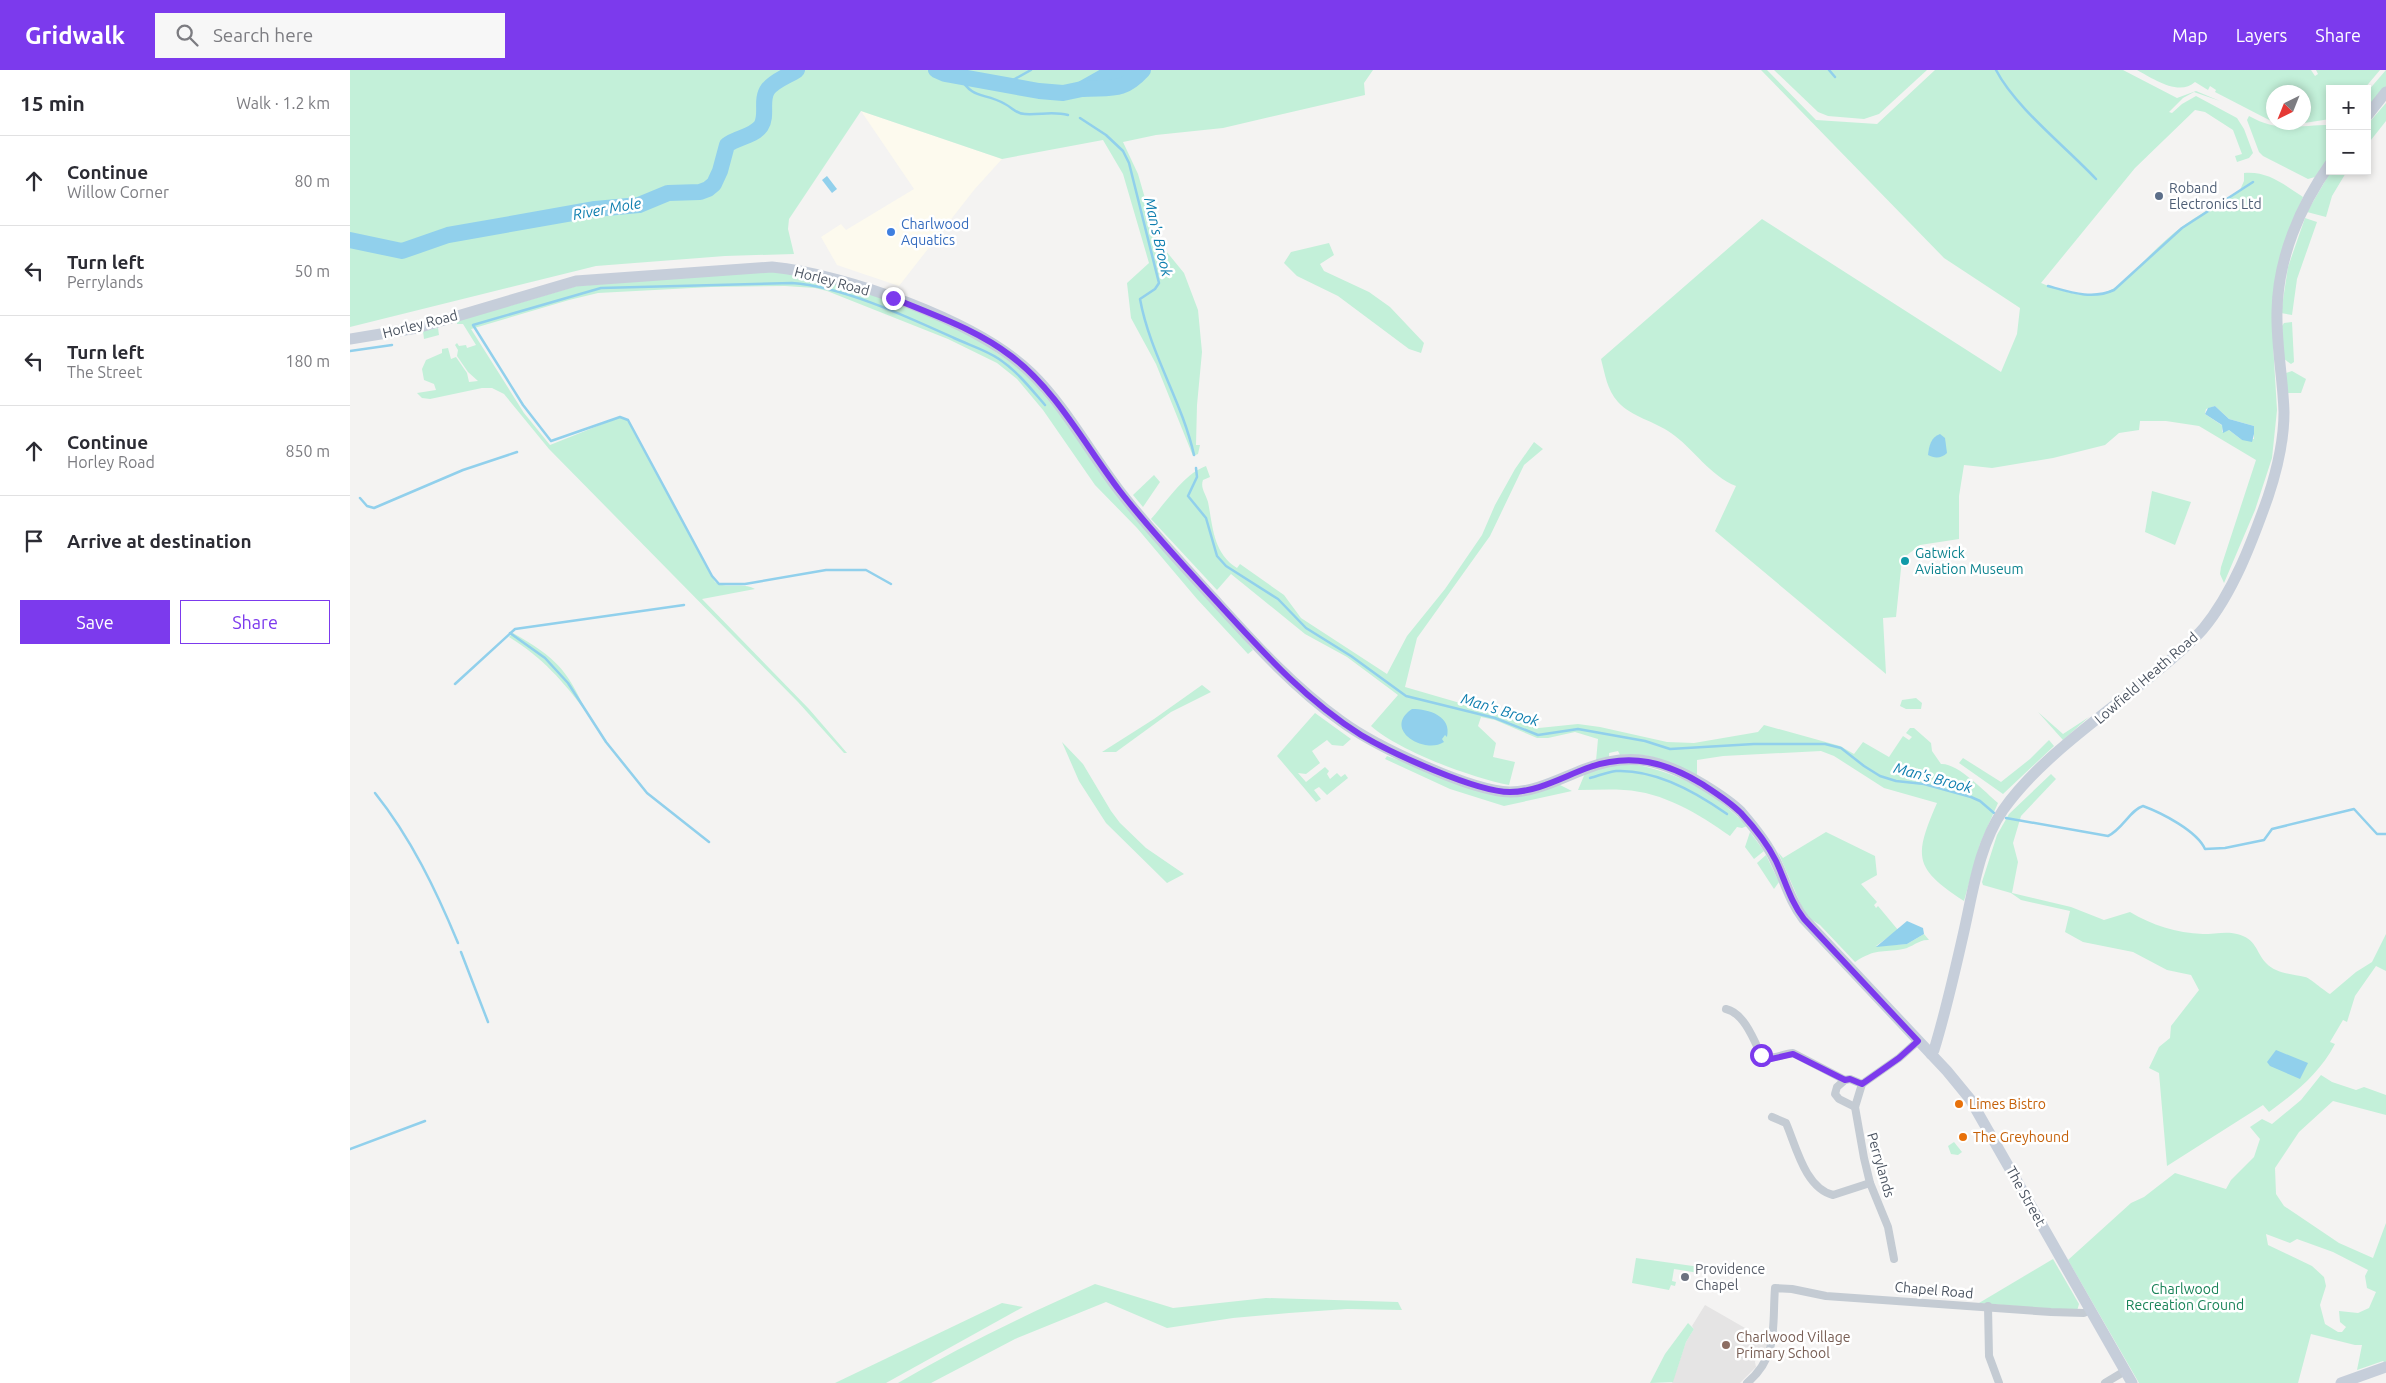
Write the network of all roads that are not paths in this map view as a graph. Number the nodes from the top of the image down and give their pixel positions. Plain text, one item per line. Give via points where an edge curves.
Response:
1 (2386, 92) edge
2 (2371, 111) edge
3 (2326, 171) edge
4 (350, 339) edge
5 (1774, 858) joint
6 (1726, 1009) dead end
7 (1918, 1041) junction
8 (1931, 1054) junction
9 (1845, 1080) junction
10 (1862, 1084) junction
11 (1855, 1107) junction
12 (1772, 1118) dead end
13 (1870, 1183) junction
14 (1894, 1258) dead end
15 (1988, 1306) junction
16 (2090, 1310) junction
17 (2386, 1367) edge
18 (2125, 1371) junction
19 (2354, 1381) edge
20 (1747, 1383) edge
21 (1999, 1383) edge
22 (2105, 1383) edge
23 (2132, 1383) edge
24 (2341, 1383) edge

1 - 2 street
3 - 8 street, Lowfield Heath Road via 2300,216 2283,270 2277,310 2284,414 2282,445 2268,497 2245,553 2220,604 2198,634 2046,764 1999,816 1977,874 1944,1018
4 - 5 street, Horley Road via 416,328 556,286 600,278 772,267 818,274 893,298 971,331 1011,356 1032,374 1125,498 1251,640 1300,688 1360,734 1450,776 1504,791 1532,789 1615,760 1637,759 1657,763 1685,774 1730,803 1752,826
5 - 7 street, The Street via 1794,907
6 - 9 street via 1734,1010 1739,1016 1761,1055 1771,1059 1793,1054
7 - 8 street, The Street
7 - 10 street
8 - 16 street, The Street via 1960,1086 1979,1114
9 - 10 street
9 - 11 street via 1835,1094
10 - 11 street, Perrylands
11 - 13 street, Perrylands
12 - 13 street via 1786,1123 1810,1178 1820,1189 1832,1195
13 - 14 street, Perrylands via 1886,1219
15 - 16 street, Chapel Road via 2051,1312
15 - 20 street, Chapel Road via 1826,1296 1775,1288 1768,1360
15 - 21 street via 1989,1356
16 - 18 street, The Street
17 - 19 street
18 - 22 street
18 - 23 street, The Street
19 - 24 street

